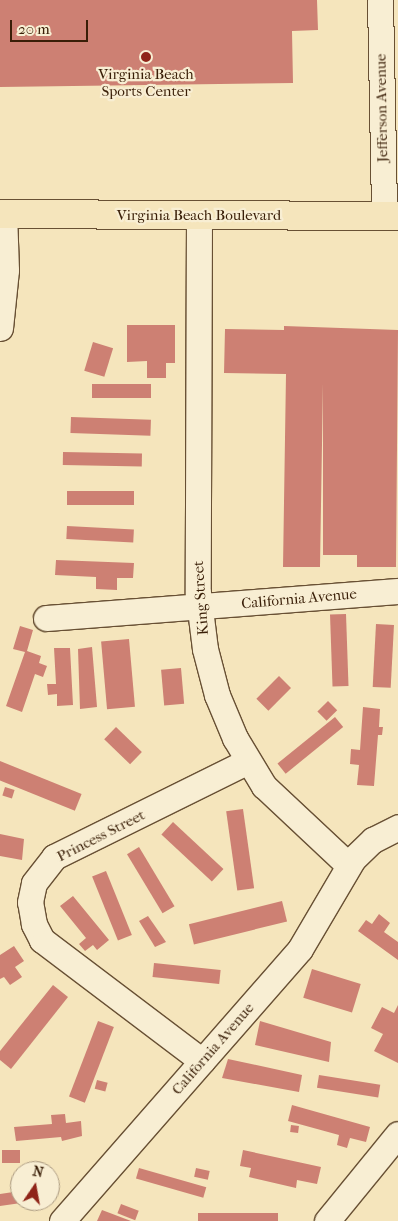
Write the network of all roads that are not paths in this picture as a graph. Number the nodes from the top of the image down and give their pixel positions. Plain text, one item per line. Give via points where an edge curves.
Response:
1 (380, 0) edge
2 (2, 214) edge
3 (391, 216) edge
4 (199, 217) junction
5 (0, 328) edge
6 (398, 591) edge
7 (200, 608) junction
8 (46, 618) dead end
9 (248, 761) junction
10 (398, 827) edge
11 (348, 866) junction
12 (202, 1061) junction
13 (398, 1134) edge
14 (62, 1221) edge
15 (327, 1221) edge

1 - 3 street, Jefferson Avenue
2 - 4 main road, Virginia Beach Boulevard
2 - 5 street via 6,270
3 - 4 main road, Virginia Beach Boulevard
4 - 7 street, King Street
6 - 7 street, California Avenue
7 - 8 street, California Avenue
7 - 9 street, King Street via 217,695
9 - 11 street, King Street via 264,786
9 - 12 street, Princess Street via 54,858 34,884 30,902 34,924 42,940
10 - 11 street via 373,840
11 - 12 street, California Avenue via 321,919 300,949
12 - 14 street, California Avenue
13 - 15 street

